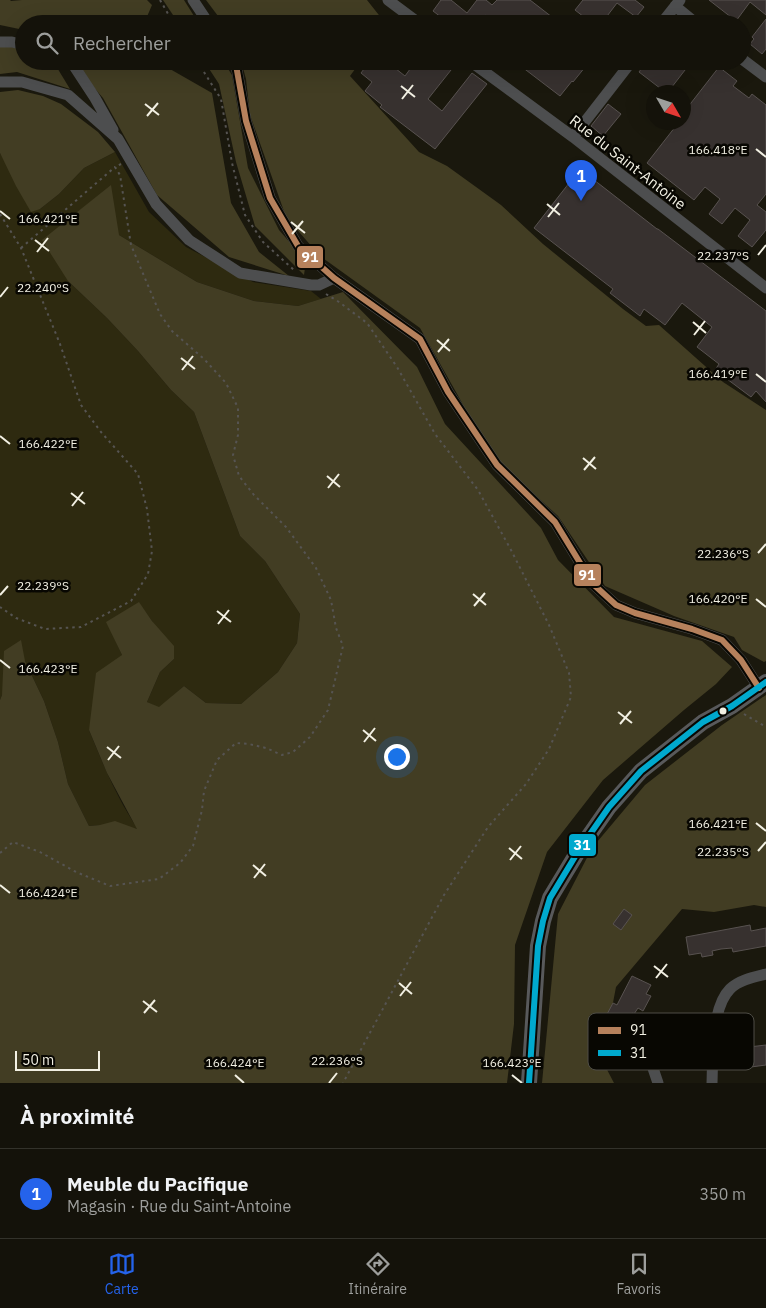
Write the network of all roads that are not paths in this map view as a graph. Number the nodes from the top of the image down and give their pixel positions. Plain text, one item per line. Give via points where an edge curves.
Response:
1 (193, 0) edge
2 (388, 0) edge
3 (677, 3) edge
4 (203, 15) edge
5 (408, 15) edge
6 (668, 15) edge
7 (688, 15) edge
8 (0, 42) edge
9 (15, 43) edge
10 (751, 66) edge
11 (77, 70) edge
12 (237, 70) edge
13 (482, 70) edge
14 (625, 70) edge
15 (766, 77) edge
16 (0, 82) edge
17 (573, 137) junction
18 (118, 139) junction
19 (334, 278) junction
20 (766, 288) edge
21 (762, 685) edge
22 (766, 974) edge
23 (718, 1013) edge
24 (654, 1070) edge
25 (712, 1070) edge
26 (529, 1083) edge
27 (658, 1083) edge
28 (712, 1083) edge

1 - 4 street
2 - 5 street
3 - 6 street
3 - 7 street
8 - 9 street
10 - 15 street
11 - 18 street
12 - 19 street via 246,121 270,198 298,246
13 - 17 street, Rue du Saint-Antoine
14 - 17 street
16 - 18 street via 22,82 68,95
17 - 20 street, Rue du Saint-Antoine
18 - 19 street via 156,204 190,240 240,273 311,285
19 - 21 street via 420,339 448,392 497,465 555,522 593,584 616,605 722,640
21 - 26 main road via 703,722 641,771 609,807 550,898 538,946
22 - 23 street via 731,988 722,1000
24 - 27 street
25 - 28 street

